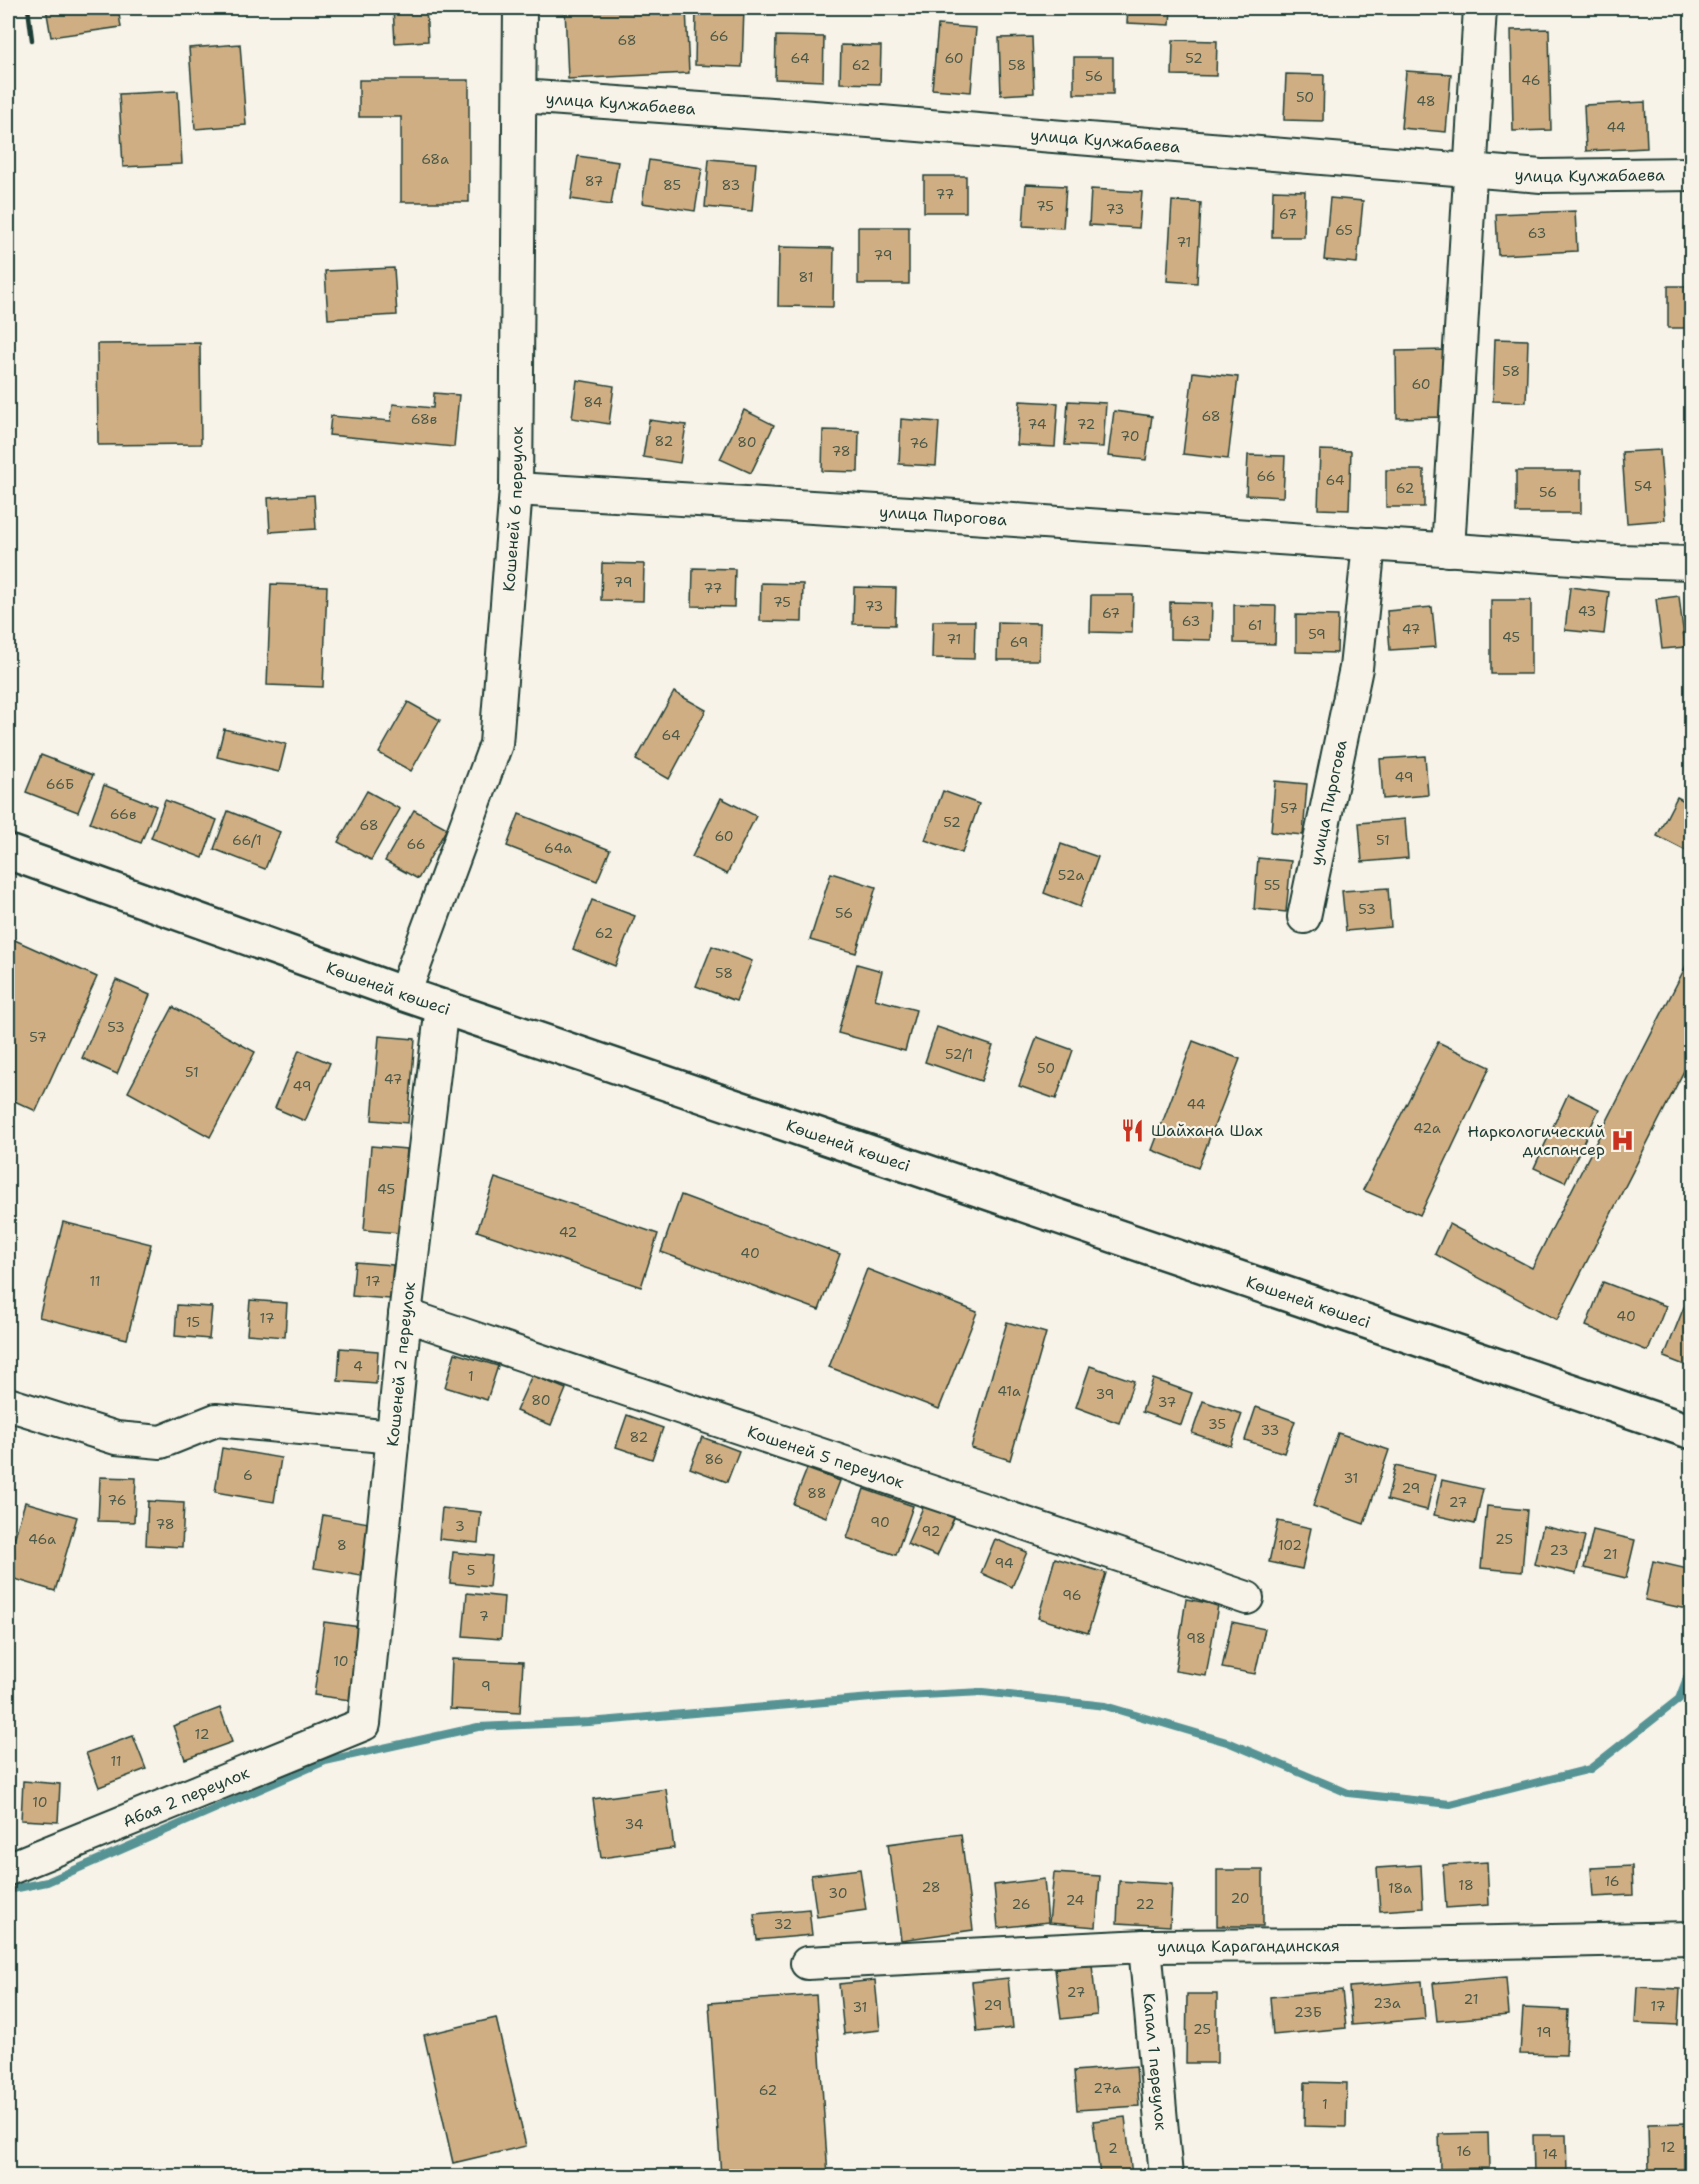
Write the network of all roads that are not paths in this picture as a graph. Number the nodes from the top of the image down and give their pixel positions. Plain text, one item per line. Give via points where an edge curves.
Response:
1 (520, 8) edge
2 (1480, 8) edge
3 (521, 96) junction
4 (1470, 171) junction
5 (1692, 174) edge
6 (516, 489) junction
7 (1369, 544) junction
8 (1448, 550) junction
9 (1692, 563) edge
10 (8, 852) edge
11 (1304, 917) dead end
12 (404, 994) junction
13 (442, 1006) junction
14 (405, 1315) junction
15 (8, 1404) edge
16 (1692, 1432) edge
17 (393, 1437) junction
18 (1247, 1598) dead end
19 (364, 1724) joint
20 (8, 1869) edge
21 (1692, 1938) edge
22 (1145, 1946) junction
23 (807, 1963) dead end
24 (1166, 2176) edge

1 - 3 street, Кошеней 6 переулок
2 - 4 street
3 - 4 street, улица Кулжабаева
3 - 6 street, Кошеней 6 переулок
4 - 5 street, улица Кулжабаева via 1541,176
4 - 8 street
6 - 7 street, улица Пирогова
6 - 12 street, Кошеней 6 переулок via 496,744
7 - 8 street, улица Пирогова
7 - 11 street, улица Пирогова via 1356,668
8 - 9 street, улица Пирогова
10 - 12 main road, Көшеней көшесі
12 - 13 main road, Көшеней көшесі
13 - 14 street, Кошеней 2 переулок
13 - 16 main road, Көшеней көшесі
14 - 17 street, Кошеней 2 переулок
14 - 18 street, Кошеней 5 переулок
15 - 17 street via 116,1438 161,1442 216,1420
17 - 19 street, Кошеней 2 переулок
19 - 20 street, Абая 2 переулок
21 - 22 street, улица Карагандинская
22 - 23 street, улица Карагандинская
22 - 24 street, Капал 1 переулок

